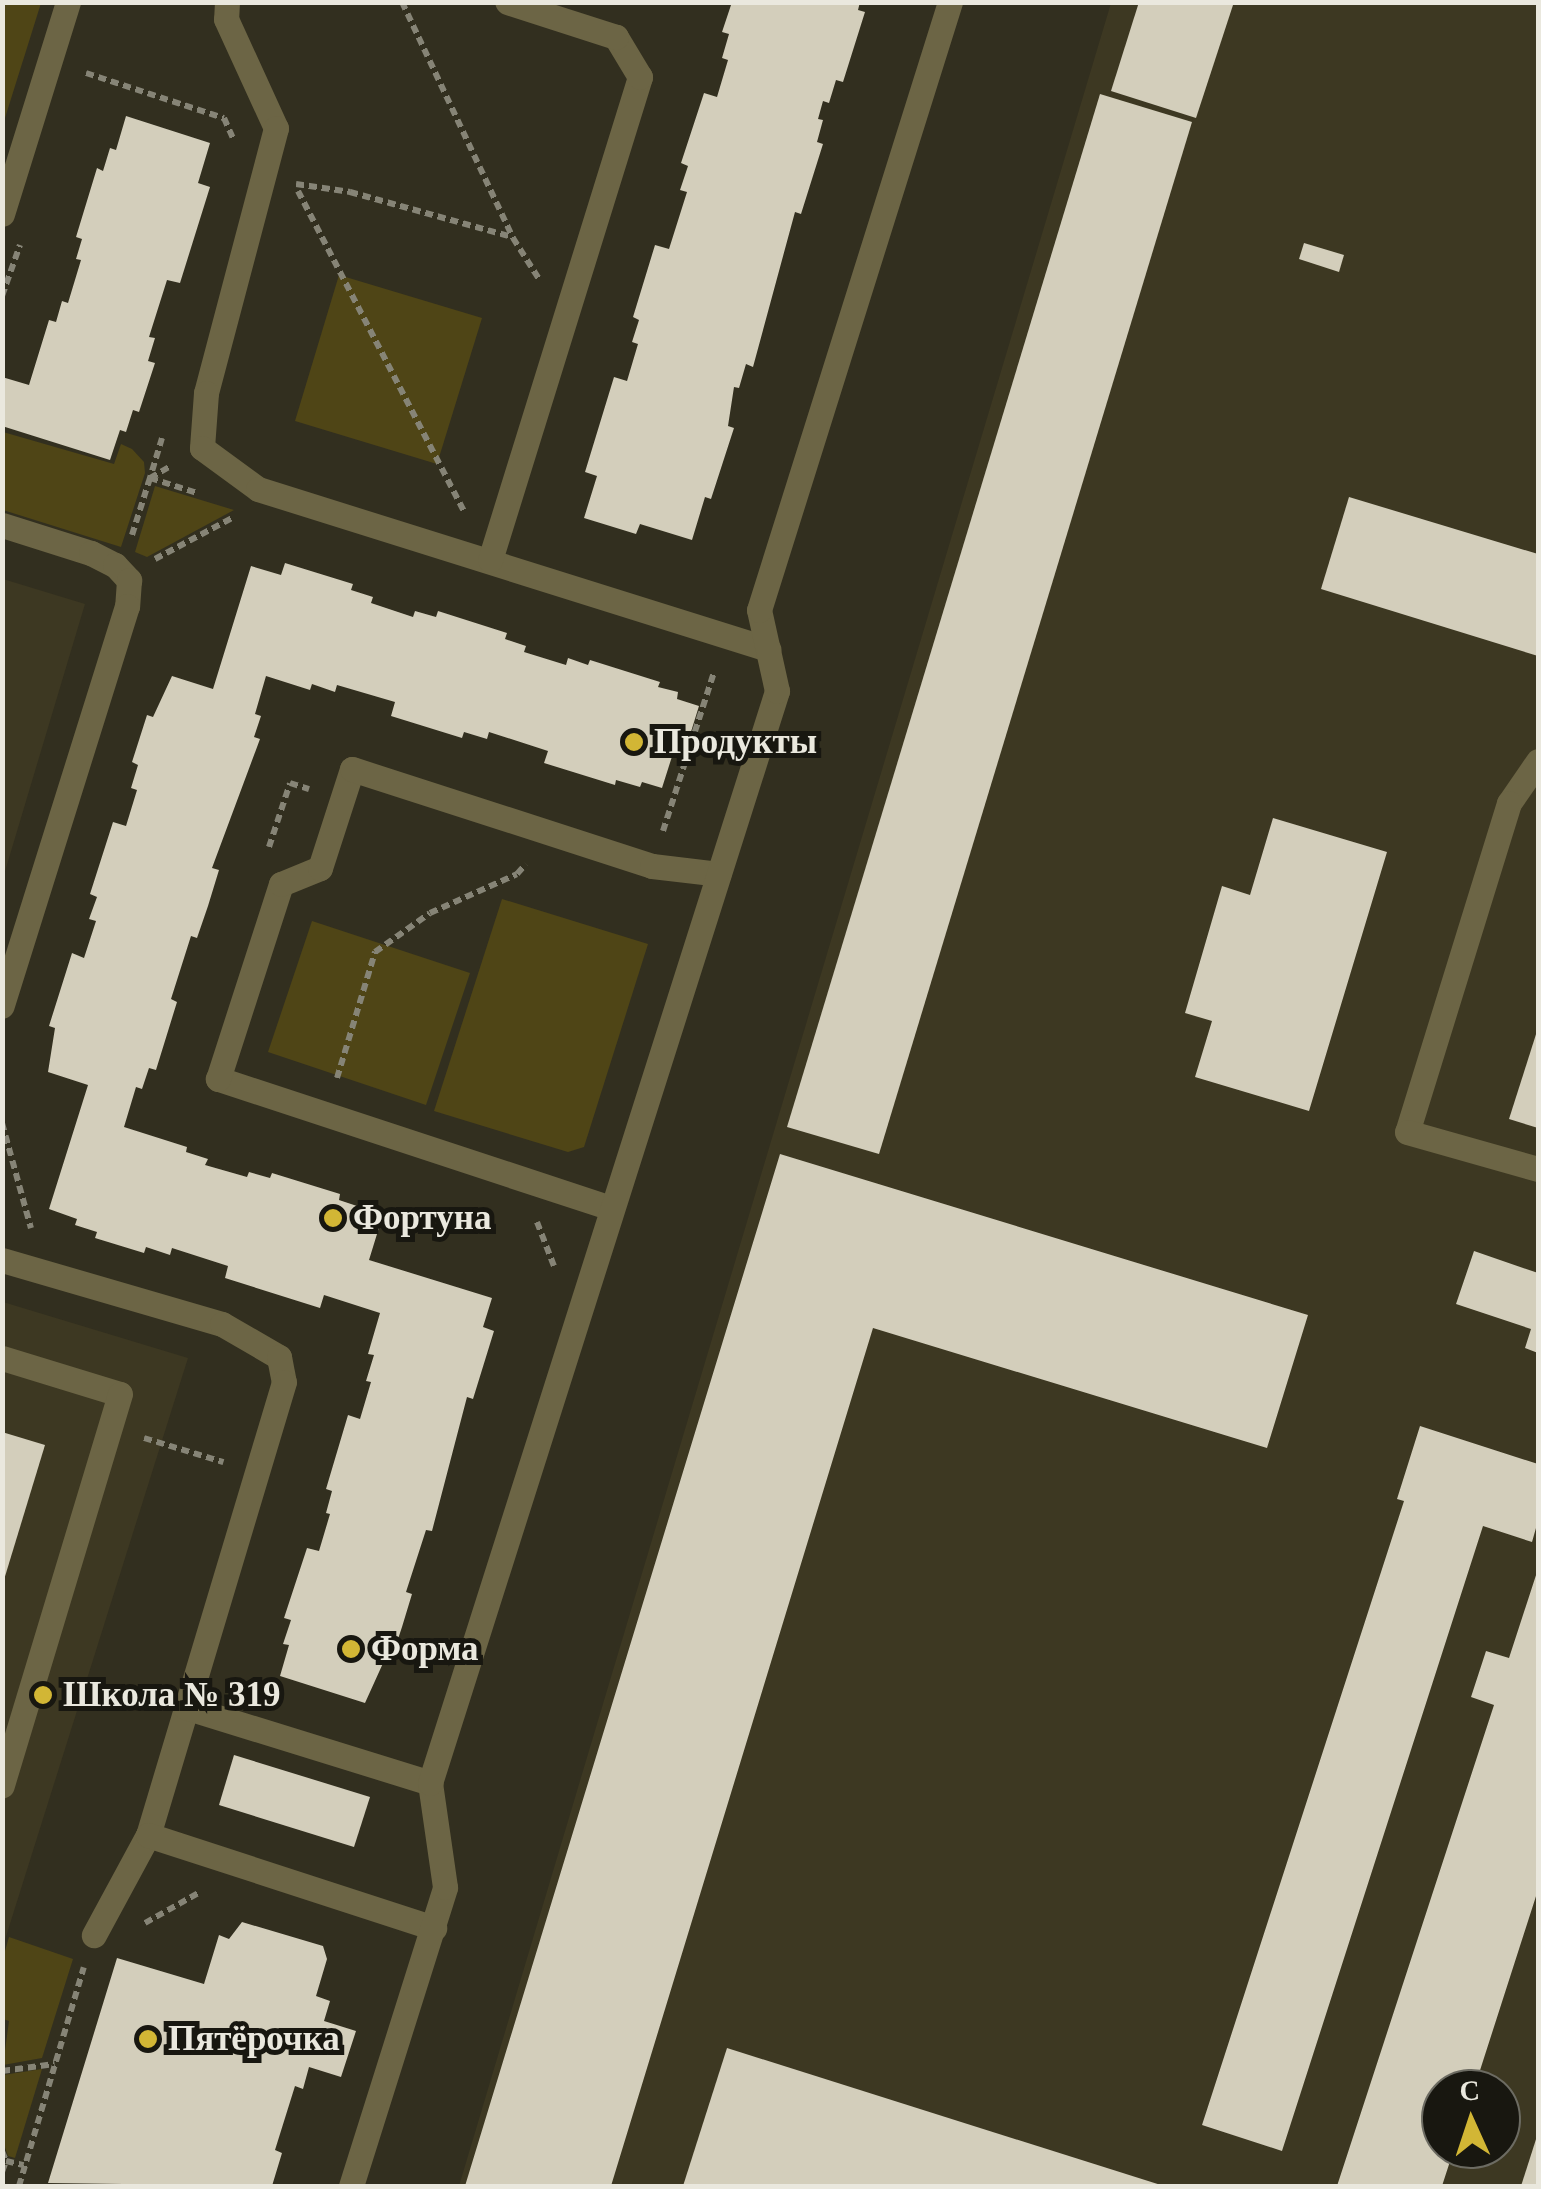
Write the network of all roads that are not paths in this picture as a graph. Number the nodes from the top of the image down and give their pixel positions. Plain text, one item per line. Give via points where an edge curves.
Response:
1 (68, 2) edge
2 (227, 2) edge
3 (507, 2) edge
4 (950, 2) edge
5 (2, 214) edge
6 (2, 526) edge
7 (490, 560) junction
8 (768, 649) junction
9 (1538, 761) edge
10 (719, 874) junction
11 (2, 1006) edge
12 (1538, 1170) edge
13 (611, 1208) junction
14 (2, 1260) edge
15 (2, 1358) edge
16 (185, 1707) junction
17 (430, 1783) junction
18 (2, 1786) edge
19 (148, 1836) junction
20 (434, 1928) junction
21 (94, 1935) dead end
22 (351, 2186) edge

1 - 5 lane
2 - 7 lane via 226,20 276,128 206,393 202,448 258,489
3 - 7 lane via 616,37 640,77
4 - 8 lane via 759,610
6 - 11 lane via 91,553 130,580
7 - 8 lane
8 - 10 lane via 777,691
9 - 12 lane via 1509,803 1406,1132
10 - 13 lane
10 - 13 lane via 652,866 352,769 320,868 281,884 218,1079
13 - 17 lane
14 - 16 lane via 222,1324 279,1357 284,1382
15 - 18 lane via 120,1394
16 - 17 lane
16 - 19 lane
17 - 20 lane via 445,1887
19 - 20 lane
19 - 21 lane
20 - 22 lane

